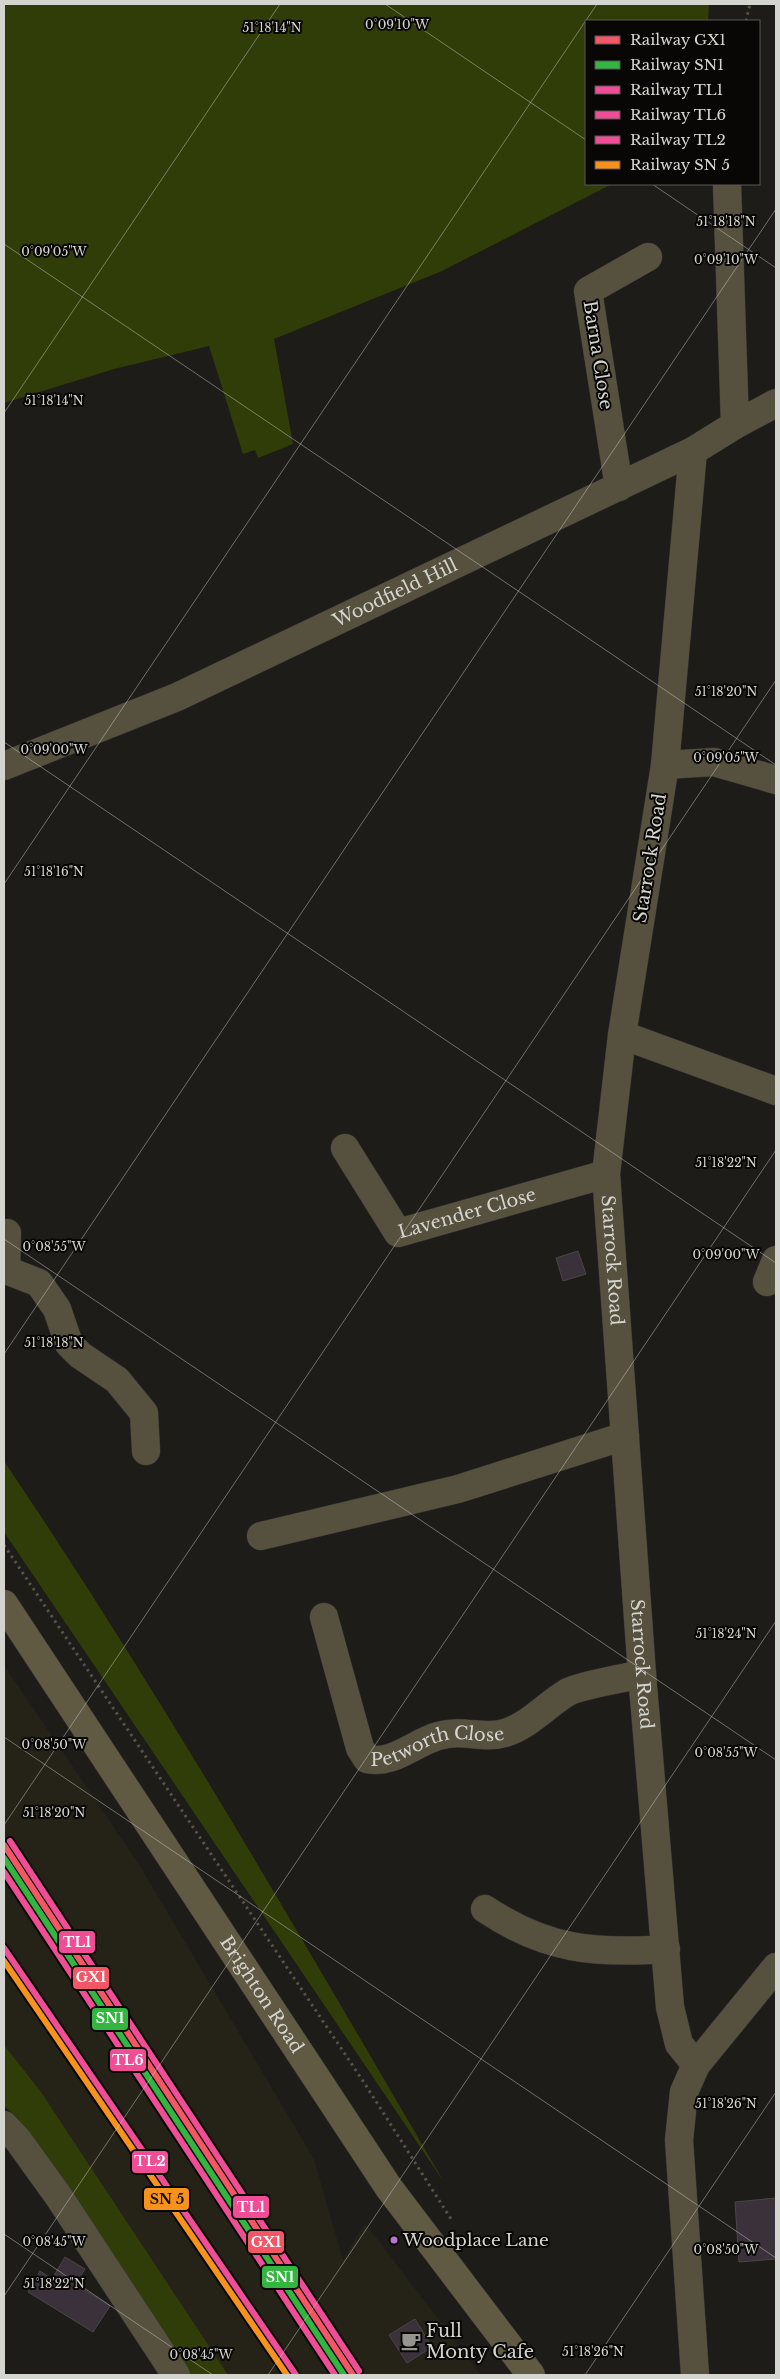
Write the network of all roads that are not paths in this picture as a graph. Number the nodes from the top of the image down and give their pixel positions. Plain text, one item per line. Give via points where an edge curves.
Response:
1 (727, 185) edge
2 (648, 257) dead end
3 (776, 403) edge
4 (735, 425) junction
5 (693, 452) junction
6 (620, 486) junction
7 (665, 765) junction
8 (4, 766) edge
9 (776, 780) edge
10 (622, 1035) junction
11 (776, 1091) edge
12 (345, 1148) dead end
13 (606, 1174) junction
14 (7, 1233) dead end
15 (5, 1271) edge
16 (625, 1436) junction
17 (146, 1451) dead end
18 (261, 1536) dead end
19 (4, 1604) edge
20 (324, 1617) dead end
21 (642, 1674) junction
22 (485, 1909) dead end
23 (666, 1949) junction
24 (776, 1967) edge
25 (696, 2065) junction
26 (4, 2125) edge
27 (176, 2375) edge
28 (531, 2375) edge
29 (695, 2375) edge

1 - 4 street
2 - 6 street, Barna Close via 588,291
3 - 4 street, Woodfield Hill
4 - 5 street, Woodfield Hill
5 - 6 street, Woodfield Hill
5 - 7 street, Starrock Road
6 - 8 street, Woodfield Hill via 177,697
7 - 9 street via 714,762
7 - 10 street, Starrock Road
10 - 11 street
10 - 13 street, Starrock Road
12 - 13 street, Lavender Close via 398,1233
13 - 16 street, Starrock Road
14 - 15 street
15 - 17 street via 39,1283 58,1309 69,1344 117,1380 144,1413
16 - 18 street via 458,1489
16 - 21 street, Starrock Road
19 - 28 highway, Brighton Road via 389,2188
20 - 21 street, Petworth Close via 360,1748 367,1759 379,1762 437,1736 459,1731 490,1736 504,1734 520,1728 570,1691
21 - 23 street, Starrock Road
22 - 23 street via 522,1931 580,1948 611,1952
23 - 25 street, Starrock Road via 670,2007 679,2044
24 - 25 street
25 - 29 street via 684,2092 679,2140
26 - 27 street via 59,2197

